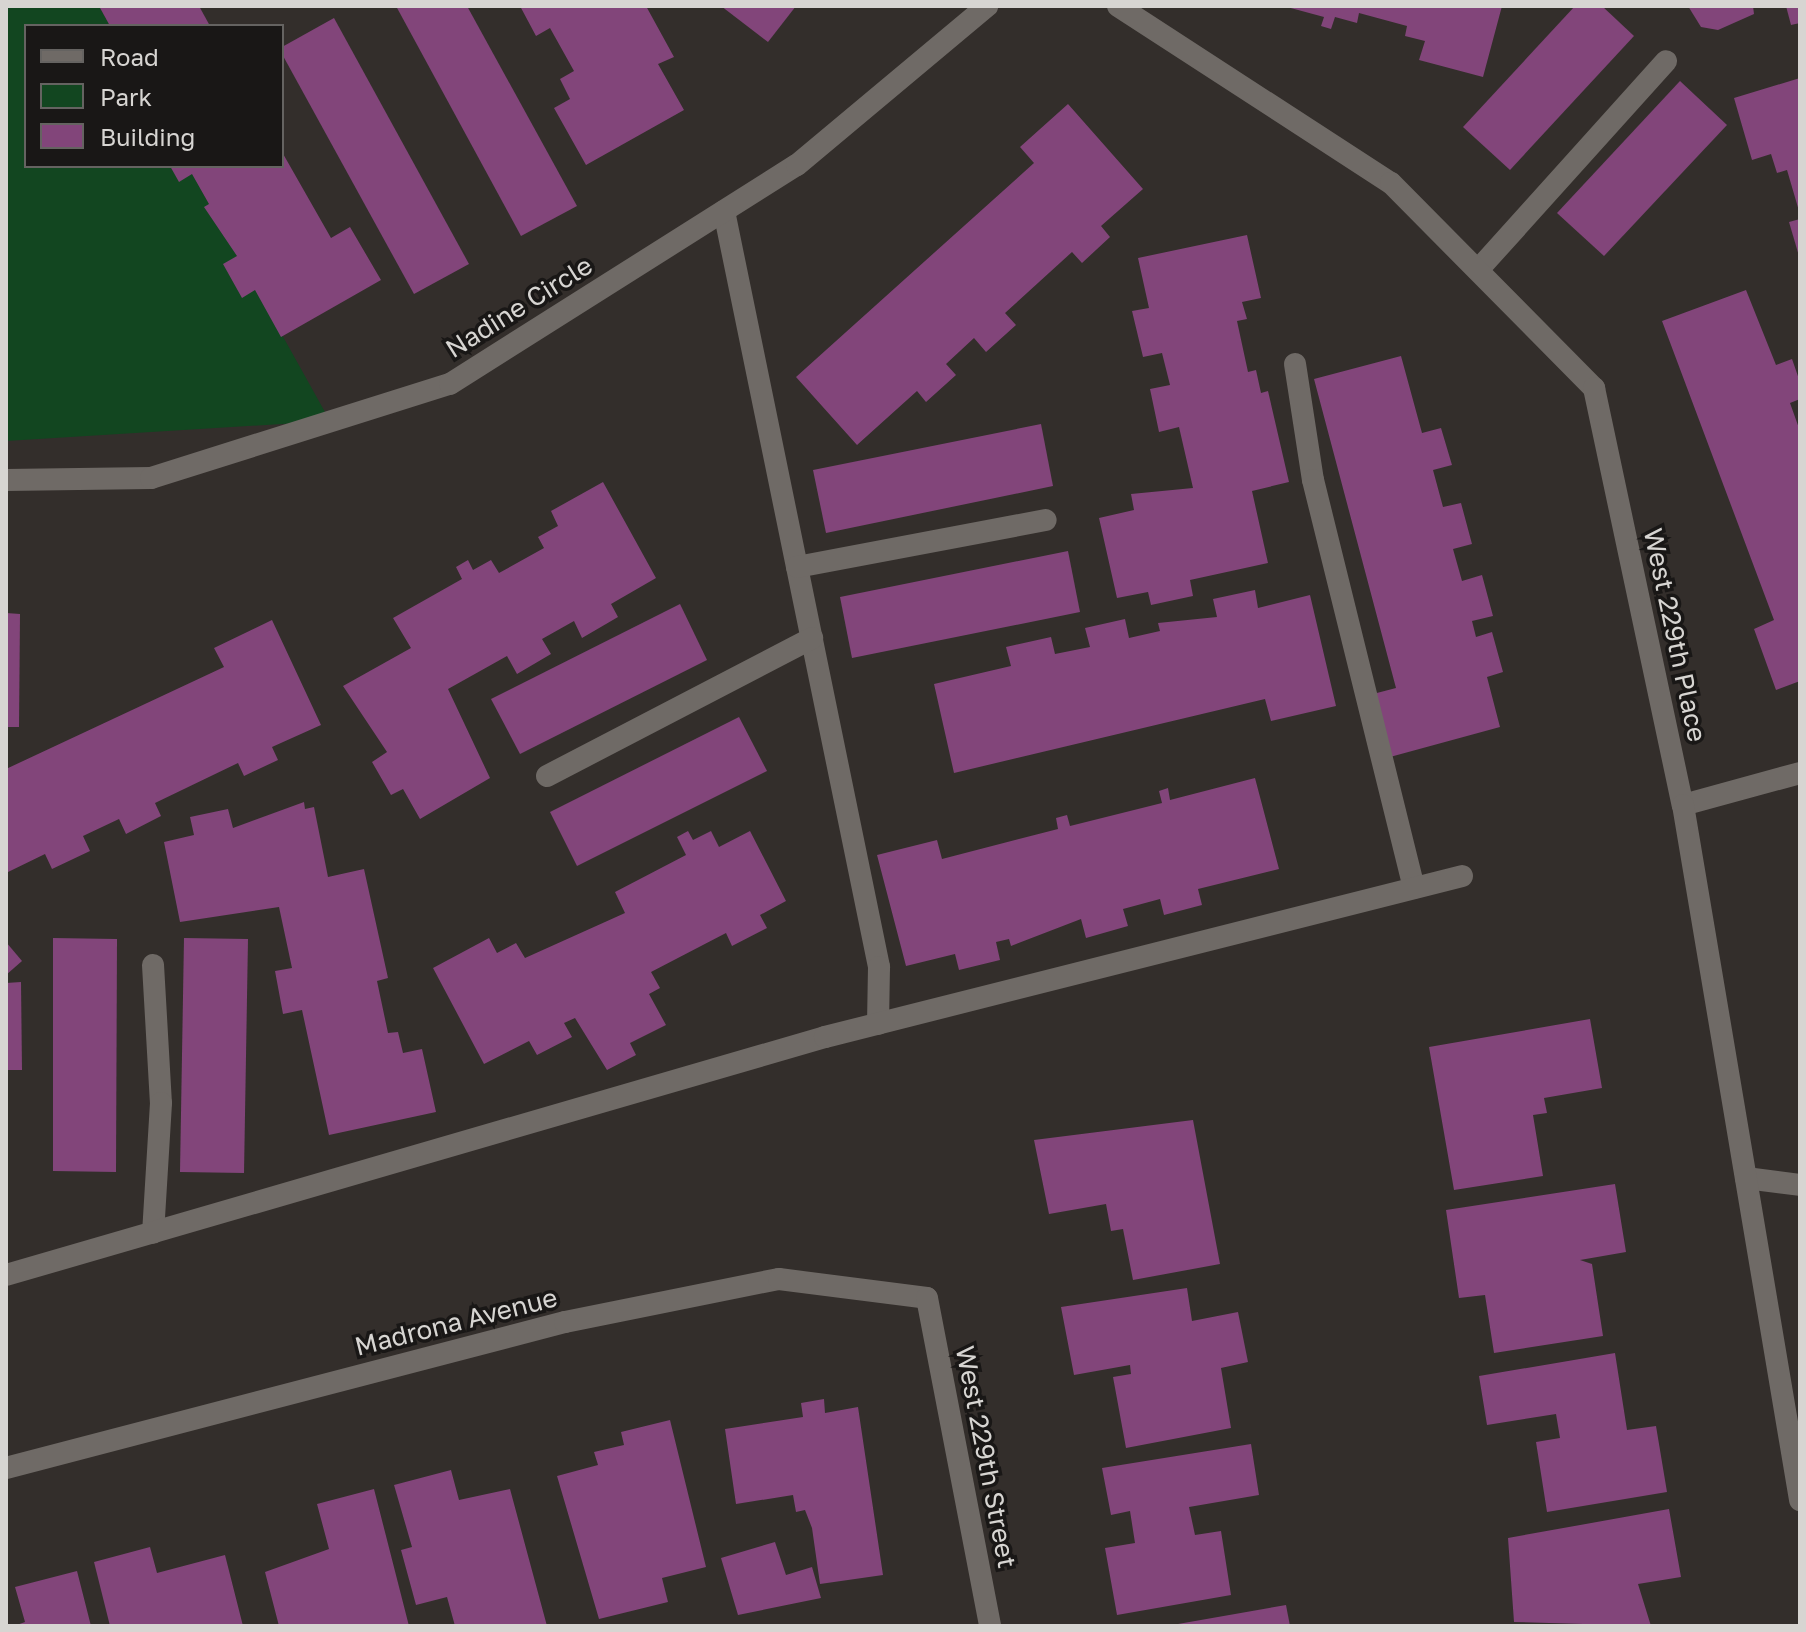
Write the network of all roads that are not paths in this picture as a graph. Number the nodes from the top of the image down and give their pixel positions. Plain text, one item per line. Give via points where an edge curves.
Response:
1 (987, 6) edge
2 (1118, 6) edge
3 (1666, 61) dead end
4 (724, 211) junction
5 (1478, 270) junction
6 (1295, 364) dead end
7 (6, 480) edge
8 (1046, 520) dead end
9 (797, 567) junction
10 (812, 638) junction
11 (1800, 773) edge
12 (547, 776) dead end
13 (1683, 805) junction
14 (1462, 876) dead end
15 (1414, 888) junction
16 (153, 965) dead end
17 (878, 1024) junction
18 (1746, 1178) junction
19 (1800, 1185) edge
20 (153, 1233) junction
21 (6, 1275) edge
22 (927, 1298) joint
23 (6, 1468) edge
24 (1800, 1500) edge
25 (990, 1626) edge

1 - 4 street, Nadine Circle via 797,165
2 - 5 street, West 229th Place via 1391,183
3 - 5 street
4 - 7 street, Nadine Circle via 450,384 151,478
4 - 9 street
5 - 13 street, West 229th Place via 1594,388
6 - 15 street via 1313,480
8 - 9 street
9 - 10 street
10 - 12 street
10 - 17 street via 879,967
11 - 13 street
13 - 18 street, West 229th Place
14 - 15 street
15 - 17 street
16 - 20 street via 161,1103
17 - 20 street
18 - 19 street
18 - 24 street, West 229th Place
20 - 21 street
22 - 23 street, Madrona Avenue via 779,1279 565,1322
22 - 25 street, West 229th Street

